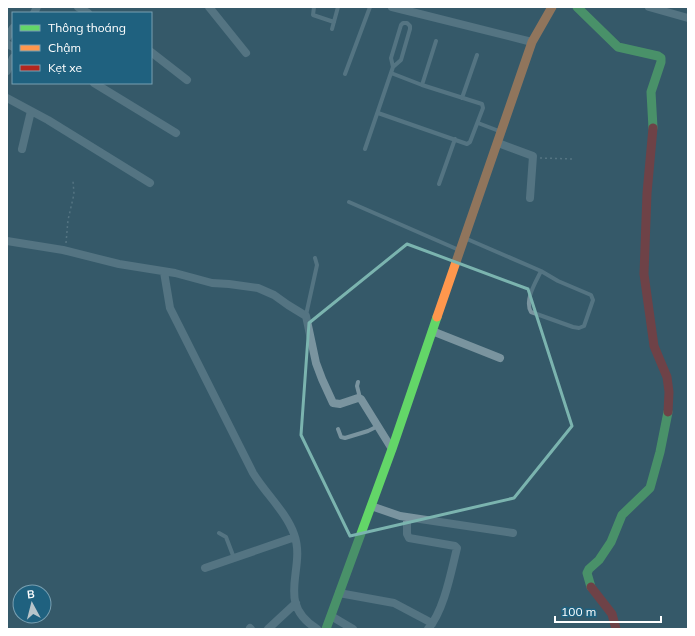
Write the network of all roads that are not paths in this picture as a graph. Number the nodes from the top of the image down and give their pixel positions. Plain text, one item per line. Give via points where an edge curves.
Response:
1 (209, 7) edge
2 (314, 7) edge
3 (338, 7) edge
4 (370, 7) edge
5 (392, 7) edge
6 (552, 7) edge
7 (577, 7) edge
8 (649, 7) edge
9 (431, 11) edge
10 (688, 18) edge
11 (334, 22) junction
12 (332, 29) dead end
13 (436, 41) dead end
14 (532, 42) junction
15 (152, 53) edge
16 (246, 53) dead end
17 (477, 55) dead end
18 (12, 60) edge
19 (393, 67) junction
20 (7, 71) edge
21 (391, 73) junction
22 (345, 74) dead end
23 (187, 80) dead end
24 (96, 84) edge
25 (422, 85) junction
26 (7, 98) edge
27 (462, 98) junction
28 (31, 111) junction
29 (378, 113) junction
30 (478, 123) junction
31 (501, 132) junction
32 (176, 133) dead end
33 (455, 139) junction
34 (498, 143) junction
35 (22, 149) dead end
36 (365, 149) dead end
37 (150, 183) dead end
38 (439, 184) dead end
39 (530, 198) dead end
40 (349, 202) dead end
41 (464, 238) junction
42 (7, 241) edge
43 (460, 250) junction
44 (315, 258) dead end
45 (541, 271) junction
46 (164, 272) junction
47 (306, 316) junction
48 (432, 331) junction
49 (500, 358) dead end
50 (358, 382) dead end
51 (360, 398) junction
52 (378, 426) junction
53 (338, 429) dead end
54 (392, 449) junction
55 (371, 506) junction
56 (407, 517) junction
57 (219, 533) dead end
58 (513, 533) dead end
59 (295, 537) junction
60 (234, 559) junction
61 (205, 568) dead end
62 (339, 593) junction
63 (296, 603) junction
64 (331, 616) junction
65 (430, 627) edge
66 (268, 629) edge
67 (317, 629) edge
68 (326, 629) edge
69 (353, 629) edge
70 (616, 629) edge

1 - 16 street
2 - 11 lane via 313,15
3 - 11 lane
4 - 22 lane
5 - 9 street
6 - 14 street
7 - 70 street via 618,47 658,56 662,62 651,92 654,133 647,193 644,274 654,346 667,377 669,408 650,488 622,515 611,542 587,573 592,588 612,614
8 - 10 street
9 - 14 street
11 - 12 lane
13 - 25 lane
14 - 31 street
15 - 23 street
17 - 27 lane
18 - 20 street
19 - 19 lane via 401,60 410,29 407,23 400,25 391,58
19 - 21 lane
21 - 25 lane
21 - 29 lane
24 - 32 street
25 - 27 lane
26 - 28 street
27 - 30 lane via 483,105
28 - 35 street
28 - 37 street
29 - 33 lane
29 - 36 lane
30 - 31 lane
30 - 33 lane via 469,144
31 - 34 street
33 - 38 lane
34 - 39 street via 532,154 534,158
34 - 41 street
40 - 43 lane
41 - 43 street
41 - 45 lane
42 - 46 street
43 - 48 street
44 - 47 lane via 317,265
45 - 45 lane via 591,295 593,300 584,326 573,327 531,312 529,302
46 - 47 street via 212,284 258,288 274,295
46 - 59 street via 170,308 262,488 288,522
47 - 51 street via 316,363 333,404
48 - 49 street
48 - 54 street
50 - 51 lane
51 - 52 street
52 - 53 lane via 344,438
52 - 54 street
54 - 55 street
55 - 56 street
55 - 62 street
56 - 58 street
56 - 65 street via 410,538 457,548 448,584
57 - 60 lane via 226,537
59 - 60 street
59 - 63 street via 297,551 293,592
60 - 61 street
62 - 64 street
62 - 65 street via 394,603 409,610
63 - 66 street
63 - 67 street via 305,620
64 - 68 street
64 - 69 street

